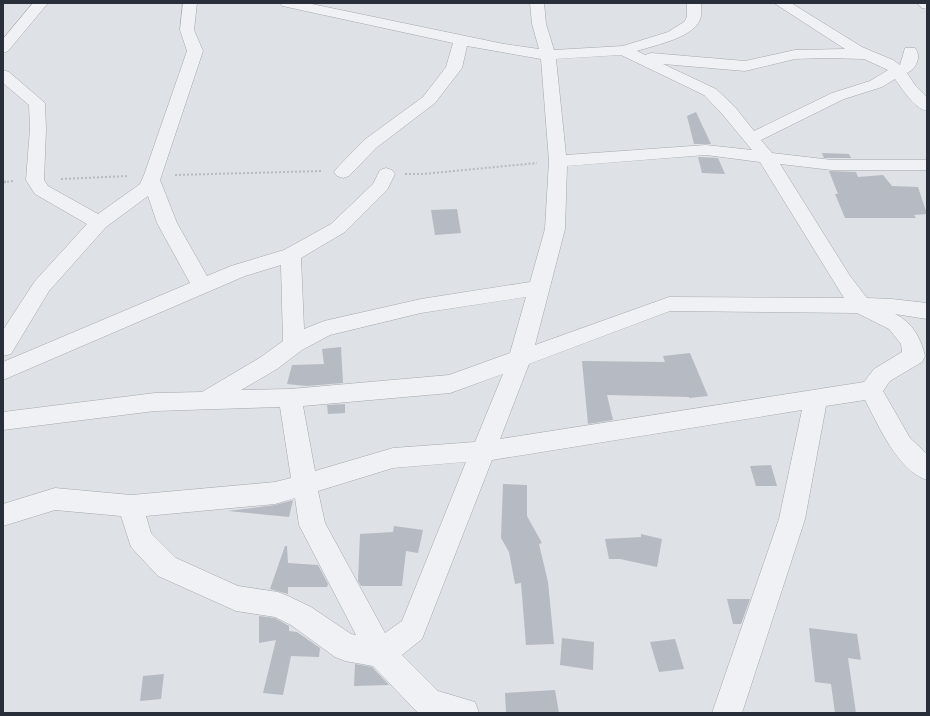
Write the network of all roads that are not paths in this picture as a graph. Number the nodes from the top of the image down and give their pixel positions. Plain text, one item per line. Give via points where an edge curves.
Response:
1 (41, 3) edge
2 (190, 3) edge
3 (287, 3) edge
4 (334, 3) edge
5 (537, 3) edge
6 (694, 3) edge
7 (781, 3) edge
8 (924, 3) edge
9 (927, 5) edge
10 (350, 16) junction
11 (461, 40) junction
12 (927, 47) edge
13 (3, 48) edge
14 (910, 51) junction
15 (629, 53) junction
16 (865, 53) junction
17 (548, 55) junction
18 (898, 71) junction
19 (3, 75) edge
20 (927, 106) edge
21 (752, 138) junction
22 (767, 158) junction
23 (558, 161) junction
24 (927, 165) edge
25 (343, 172) road end
26 (386, 174) road end
27 (152, 177) junction
28 (99, 223) junction
29 (291, 255) junction
30 (202, 286) junction
31 (539, 288) junction
32 (861, 306) junction
33 (927, 311) edge
34 (294, 344) junction
35 (3, 348) edge
36 (920, 356) edge
37 (520, 358) junction
38 (3, 370) edge
39 (871, 390) junction
40 (290, 398) junction
41 (816, 398) junction
42 (206, 401) junction
43 (3, 421) edge
44 (484, 451) junction
45 (927, 470) edge
46 (305, 484) junction
47 (131, 506) junction
48 (3, 515) edge
49 (381, 654) junction
50 (430, 708) edge
51 (464, 713) edge
52 (727, 713) edge

1 - 13 street
2 - 27 street via 187,30 195,51
3 - 10 street
4 - 10 street
5 - 17 street via 539,24
6 - 15 street via 694,17 688,25 673,35
7 - 16 street
8 - 9 street
10 - 11 street
11 - 17 street
11 - 25 street via 454,68 430,100 370,144
12 - 14 street
14 - 16 street
14 - 18 street via 907,67
15 - 16 street via 745,66 761,65 776,58 802,54
15 - 17 street
15 - 21 street via 710,92
16 - 18 street via 888,63
17 - 23 street
18 - 20 street via 909,88
18 - 21 street via 876,84 838,96
19 - 28 street via 37,103 35,180 41,190
21 - 22 street
22 - 23 street via 706,150
22 - 24 street via 832,165
22 - 32 street
23 - 31 street via 555,229
26 - 29 street via 381,186 338,228
27 - 28 street via 147,187
27 - 30 street via 167,223
28 - 35 street via 42,286
29 - 30 street via 238,271
29 - 34 street
30 - 38 street
31 - 34 street via 421,306 363,319 324,329
31 - 37 street
32 - 33 street via 892,306
32 - 36 street via 897,324
32 - 37 street via 669,304
34 - 42 street via 269,363
36 - 39 street via 882,375
37 - 40 street via 450,384
37 - 44 street
39 - 41 street
39 - 45 street via 902,445
40 - 42 street
40 - 46 street
41 - 44 street
41 - 52 street via 792,519
42 - 43 street via 155,402
44 - 46 street via 393,458
44 - 49 street via 412,630
46 - 47 street via 275,493
46 - 49 street via 312,525
47 - 48 street via 56,499
47 - 49 street via 140,539 167,566 236,598 278,605 301,616 345,646
49 - 50 street
50 - 51 street

